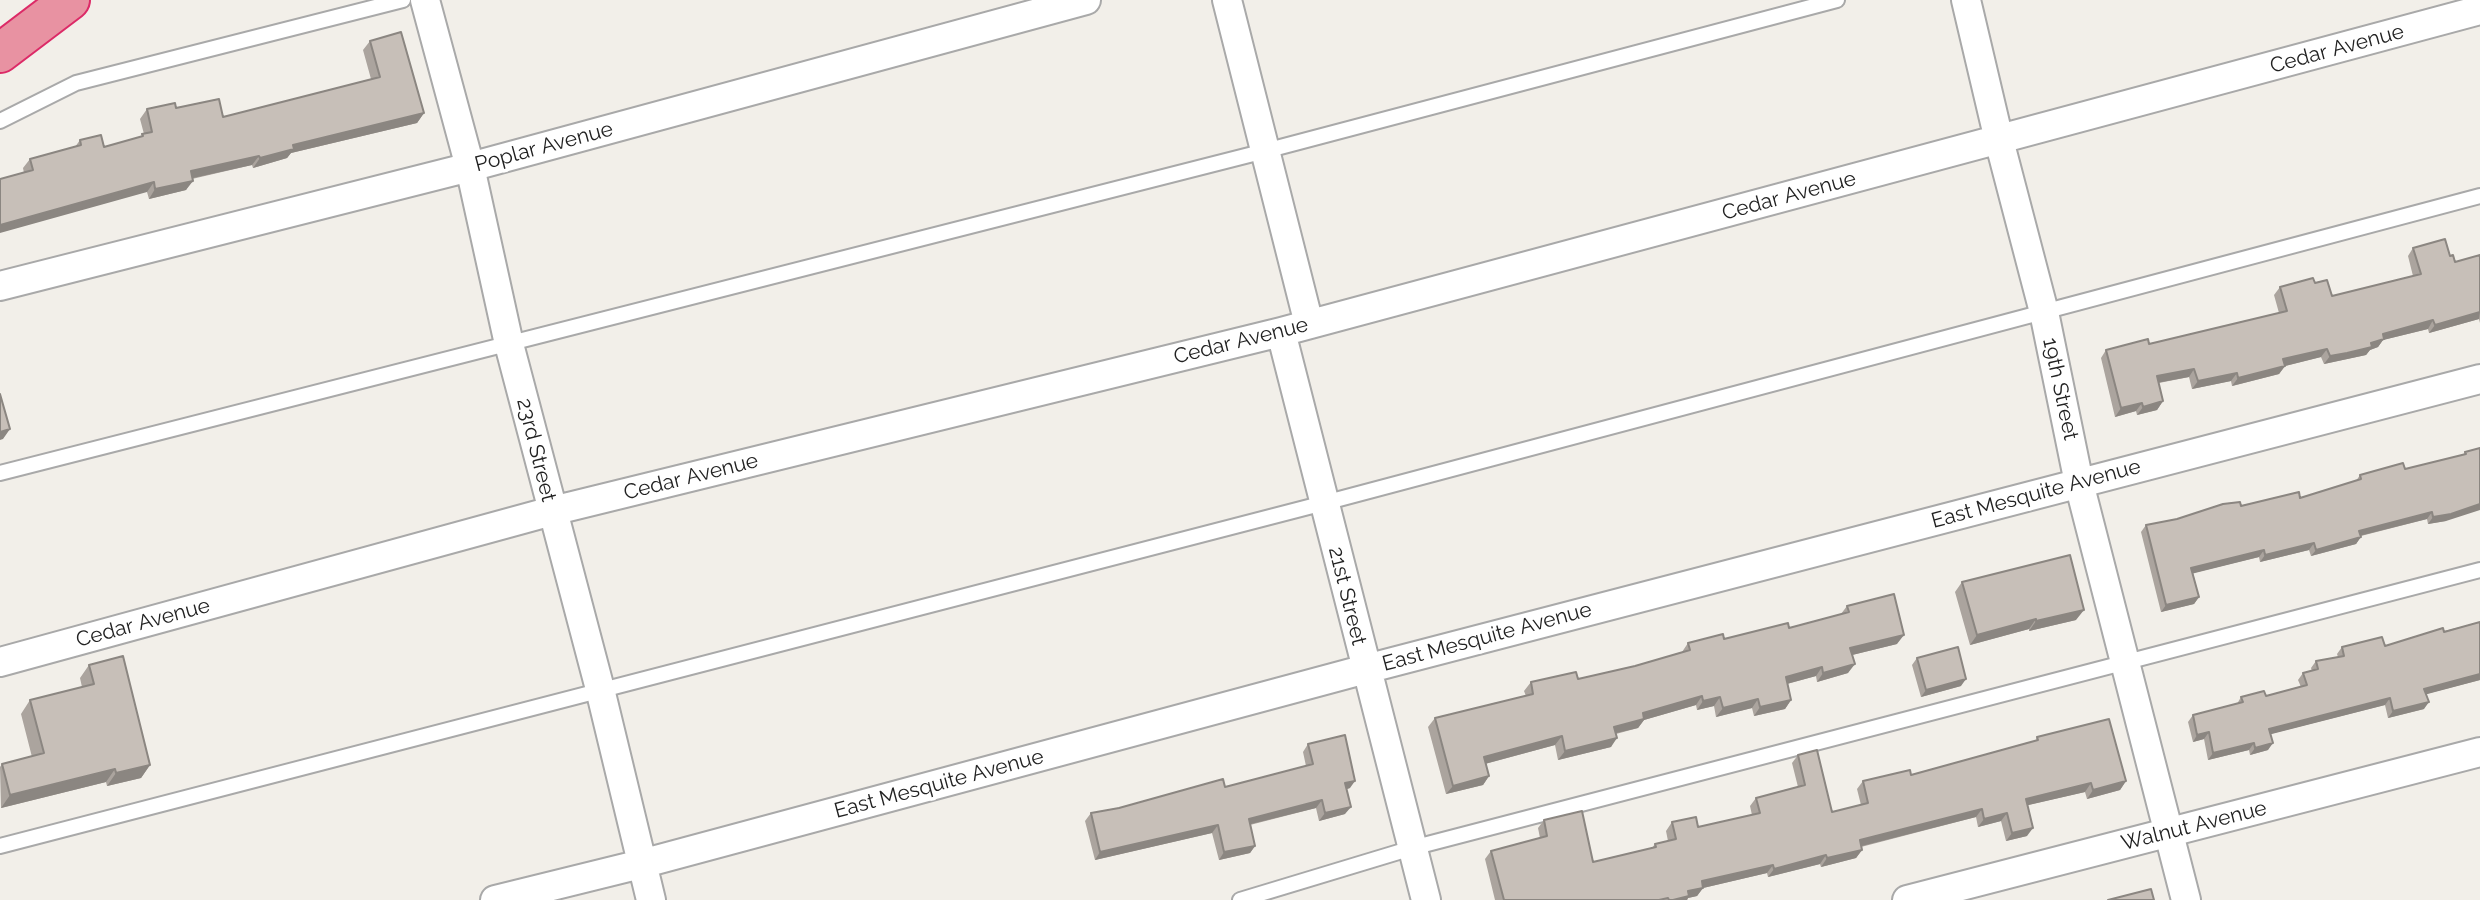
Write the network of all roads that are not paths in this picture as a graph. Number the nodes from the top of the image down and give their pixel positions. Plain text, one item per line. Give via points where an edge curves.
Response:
1 (70, 0) edge
2 (403, 0) edge
3 (425, 0) edge
4 (1086, 0) edge
5 (1227, 0) edge
6 (1838, 0) edge
7 (1966, 0) edge
8 (2480, 10) edge
9 (0, 52) edge
10 (0, 121) edge
11 (1999, 140) junction
12 (1265, 151) junction
13 (470, 167) junction
14 (2480, 196) edge
15 (0, 286) edge
16 (2044, 312) junction
17 (1309, 324) junction
18 (1281, 332) junction
19 (509, 344) junction
20 (2480, 379) edge
21 (0, 473) edge
22 (2079, 483) junction
23 (1324, 503) junction
24 (552, 511) junction
25 (2480, 570) edge
26 (0, 662) edge
27 (2125, 663) junction
28 (1366, 669) junction
29 (600, 689) junction
30 (2480, 752) edge
31 (2168, 833) junction
32 (0, 846) edge
33 (1412, 848) junction
34 (641, 864) junction
35 (495, 900) edge
36 (651, 900) edge
37 (1240, 900) edge
38 (1426, 900) edge
39 (1907, 900) edge
40 (2186, 900) edge

1 - 9 highway
2 - 10 lane via 76,83
3 - 13 street, 23rd Street
4 - 13 street, Poplar Avenue
5 - 12 street
6 - 12 lane
7 - 11 street, 19th Street
8 - 11 street, Cedar Avenue
11 - 16 street, 19th Street
11 - 17 street, Cedar Avenue
12 - 17 street
12 - 19 lane
13 - 15 street, Poplar Avenue
13 - 19 street, 23rd Street
14 - 16 lane
16 - 22 street, 19th Street
16 - 23 lane
17 - 18 street, Cedar Avenue
18 - 23 street, 21st Street
18 - 24 street, Cedar Avenue
19 - 21 lane
19 - 24 street, 23rd Street
20 - 22 street, East Mesquite Avenue
22 - 27 street, 19th Street
22 - 28 street, East Mesquite Avenue
23 - 28 street, 21st Street
23 - 29 lane
24 - 26 street, Cedar Avenue
24 - 29 street, 23rd Street
25 - 27 lane
27 - 31 street, 19th Street
27 - 33 lane
28 - 33 street, 21st Street
28 - 34 street, East Mesquite Avenue
29 - 32 lane
29 - 34 street, 23rd Street
30 - 31 street, Walnut Avenue
31 - 39 street, Walnut Avenue
31 - 40 street, 19th Street
33 - 37 lane
33 - 38 street, 21st Street
34 - 35 street, East Mesquite Avenue
34 - 36 street, 23rd Street

